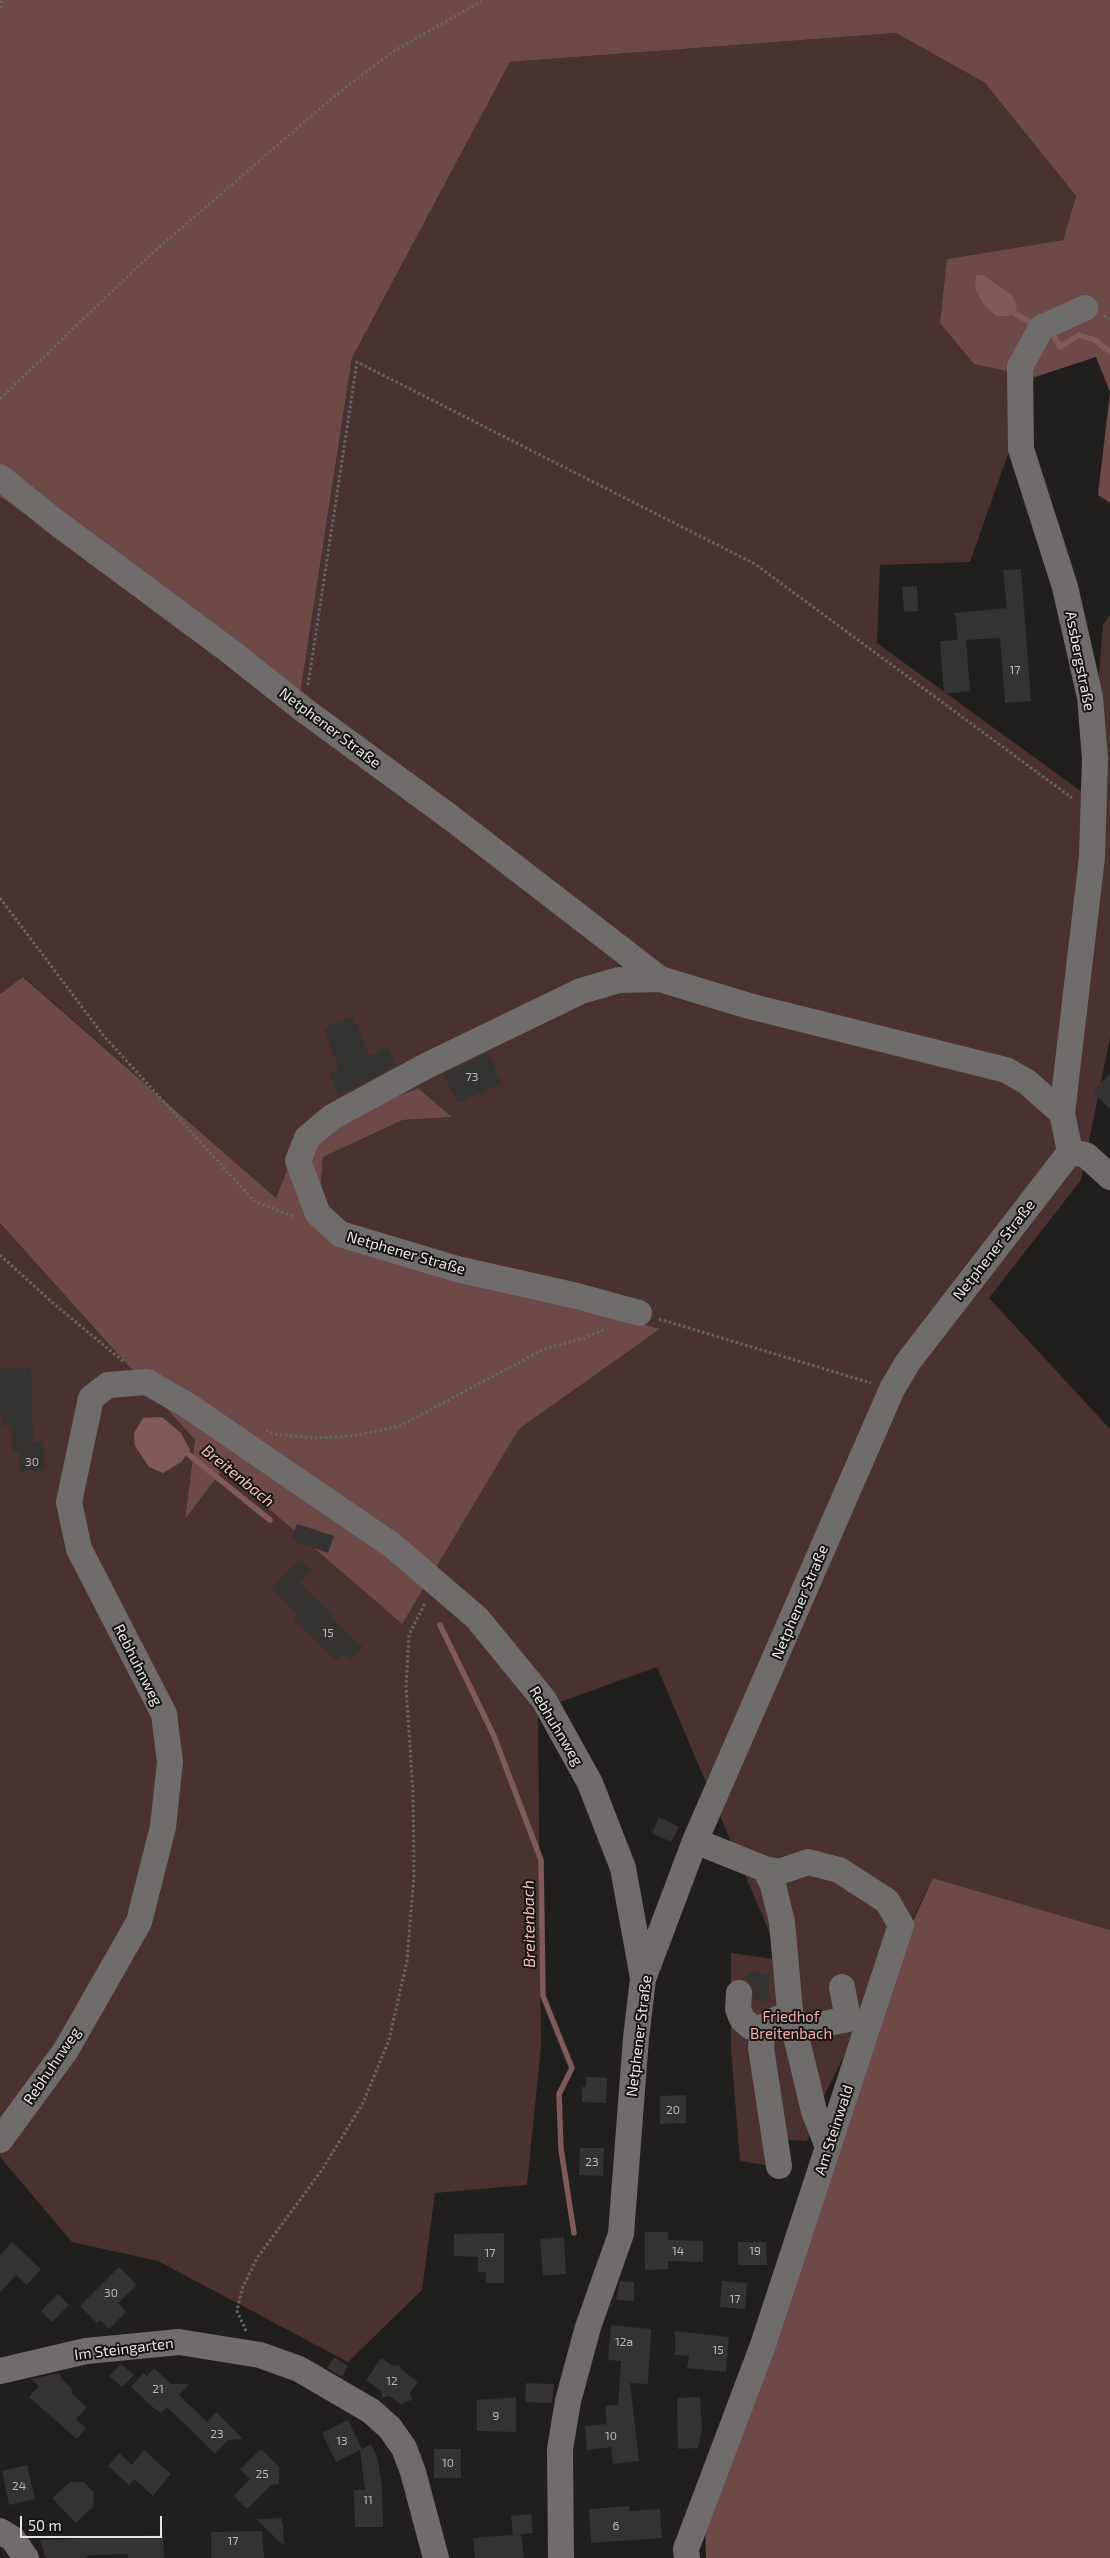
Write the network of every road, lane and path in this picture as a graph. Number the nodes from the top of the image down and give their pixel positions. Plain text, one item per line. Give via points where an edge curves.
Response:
1 (2, 0) edge
2 (484, 0) edge
3 (0, 8) edge
4 (1085, 308) dead end
5 (0, 399) edge
6 (0, 477) edge
7 (304, 710) junction
8 (1093, 813) junction
9 (0, 898) edge
10 (660, 979) junction
11 (1062, 1114) junction
12 (1070, 1152) junction
13 (1110, 1177) edge
14 (297, 1218) dead end
15 (0, 1254) edge
16 (639, 1313) junction
17 (147, 1382) junction
18 (892, 1389) junction
19 (265, 1430) dead end
20 (435, 1582) junction
21 (695, 1841) junction
22 (765, 1869) junction
23 (643, 1979) junction
24 (842, 1987) dead end
25 (739, 1993) dead end
26 (793, 2020) junction
27 (763, 2028) junction
28 (0, 2140) edge
29 (828, 2147) junction
30 (778, 2166) dead end
31 (260, 2355) junction
32 (0, 2371) edge
33 (0, 2530) edge
34 (26, 2558) edge
35 (436, 2558) edge
36 (561, 2558) edge
37 (687, 2558) edge

1 - 3 path
2 - 5 path via 394,51 332,98 148,258
4 - 8 street, Assbergstraße via 1041,328 1020,367 1021,449 1065,587 1090,697 1095,759
6 - 7 street, Netphener Straße
7 - 8 path via 357,362 755,564
7 - 10 street, Netphener Straße via 450,817
8 - 11 street, Assbergstraße via 1092,857
9 - 14 path via 104,1035 254,1201
10 - 11 street, Netphener Straße via 749,1006 1006,1070 1027,1082
10 - 16 street, Netphener Straße via 620,980 581,991 428,1066 332,1117 307,1138 298,1161 318,1214 340,1234 457,1269
11 - 12 street
12 - 13 street via 1086,1155
12 - 18 street, Netphener Straße via 920,1347
15 - 17 path
16 - 18 path
16 - 19 path via 585,1338 544,1349 400,1426 352,1436 315,1438 274,1434
17 - 20 street, Rebhuhnweg via 187,1405 393,1546
17 - 28 street, Rebhuhnweg via 108,1385 91,1398 69,1502 79,1549 164,1714 170,1762 163,1827 139,1922 66,2050
18 - 21 street, Netphener Straße
20 - 23 street, Rebhuhnweg via 477,1618 544,1700 590,1783 623,1868
20 - 31 path via 409,1636 406,1686 413,1792 414,1875 407,1961 391,2031 363,2103 322,2170 258,2258 242,2289 237,2310
21 - 22 street, Am Steinwald
21 - 23 street, Netphener Straße
22 - 26 street via 773,1885 782,1922
22 - 29 street, Am Steinwald via 779,1872 808,1862 839,1870 887,1901 901,1925
23 - 36 street, Netphener Straße via 621,2234 588,2327 568,2401 560,2449
24 - 26 street via 848,2019
25 - 27 street via 738,2010 742,2019 751,2027
26 - 27 street
26 - 29 street via 814,2111
27 - 30 street via 761,2048
29 - 37 street, Am Steinwald via 763,2345 686,2549
31 - 32 street, Im Steingarten via 179,2342 86,2351
31 - 35 street, Im Steingarten via 299,2369 341,2392 390,2428 404,2448 413,2472
33 - 34 street via 13,2539

